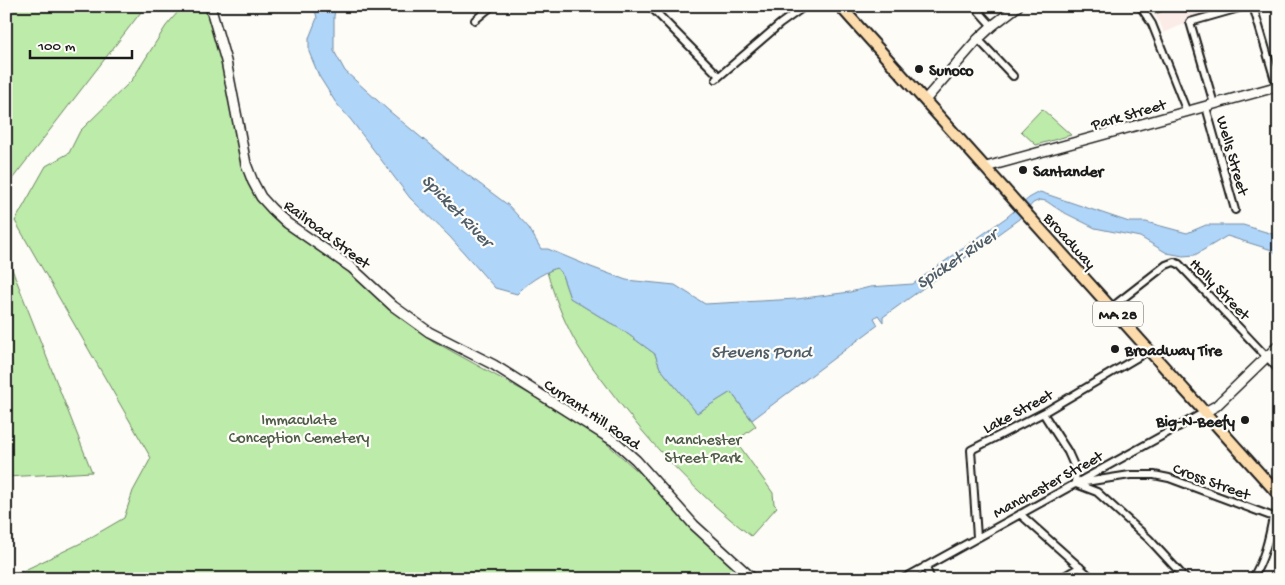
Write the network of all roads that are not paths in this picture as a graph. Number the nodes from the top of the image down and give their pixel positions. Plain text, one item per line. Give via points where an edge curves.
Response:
1 (210, 6) edge
2 (492, 6) edge
3 (650, 6) edge
4 (805, 6) edge
5 (840, 6) edge
6 (974, 6) edge
7 (1018, 6) edge
8 (1140, 6) edge
9 (1246, 6) edge
10 (1253, 6) edge
11 (475, 20) dead end
12 (992, 26) junction
13 (978, 39) junction
14 (1013, 76) dead end
15 (1278, 89) edge
16 (925, 100) junction
17 (1210, 106) junction
18 (1187, 112) junction
19 (986, 167) junction
20 (1235, 210) dead end
21 (1112, 307) junction
22 (1279, 345) edge
23 (1150, 350) junction
24 (468, 352) joint
25 (1267, 357) junction
26 (1279, 370) edge
27 (1205, 412) junction
28 (1043, 413) junction
29 (1075, 483) junction
30 (1279, 494) edge
31 (1020, 514) junction
32 (1276, 518) edge
33 (977, 537) junction
34 (925, 566) junction
35 (1080, 567) junction
36 (753, 579) edge
37 (903, 579) edge
38 (931, 579) edge
39 (1059, 579) edge
40 (1093, 579) edge
41 (1186, 579) edge
42 (1252, 579) edge

1 - 24 main road, Railroad Street via 226,61 246,164 261,197 287,223 352,268 393,306 429,332
2 - 11 street
3 - 4 street via 717,77
5 - 16 main road, Broadway / MA 28
6 - 12 street
7 - 12 main road
8 - 18 street via 1152,24
9 - 17 street, Wells Street via 1190,22
10 - 15 street
12 - 13 main road
13 - 14 street
13 - 16 main road
15 - 17 main road, Park Street
16 - 19 main road, Broadway / MA 28
17 - 18 main road, Park Street
17 - 20 street, Wells Street
18 - 19 main road, Park Street
19 - 21 main road, Broadway / MA 28
21 - 23 main road, Broadway / MA 28
21 - 25 street, Holly Street via 1174,262
22 - 25 main road
23 - 27 main road, Broadway / MA 28
23 - 28 street, Lake Street
24 - 36 main road, Currant Hill Road via 494,365 617,444 636,460 694,525
25 - 26 street, Holly Street
25 - 27 main road via 1216,406
27 - 29 street, Manchester Street
27 - 30 main road, Broadway / MA 28
28 - 29 street via 1068,452 1076,470
28 - 33 street, Lake Street via 971,450
29 - 31 street, Manchester Street
29 - 32 street, Cross Street via 1130,474 1154,475
29 - 41 street via 1098,492
31 - 33 street, Manchester Street
31 - 35 street
32 - 42 street via 1260,566
33 - 34 street, Manchester Street
34 - 37 street, Manchester Street
34 - 38 street
35 - 39 street
35 - 40 street

